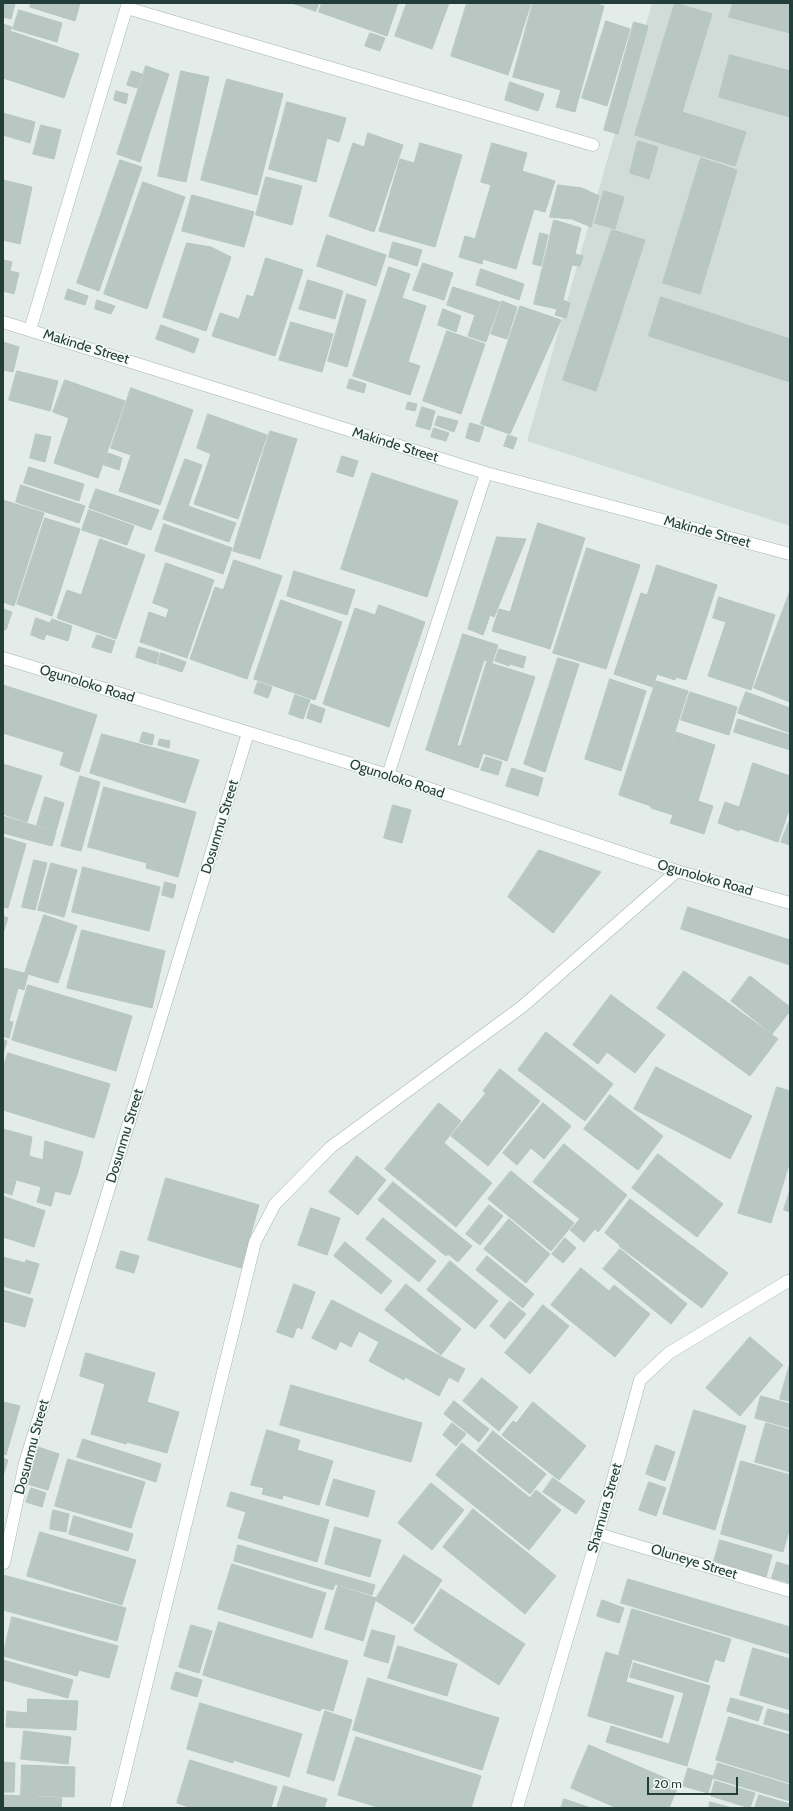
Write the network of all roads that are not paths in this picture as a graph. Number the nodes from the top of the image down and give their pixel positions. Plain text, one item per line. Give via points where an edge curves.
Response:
1 (127, 5) edge
2 (593, 145) dead end
3 (3, 322) edge
4 (30, 330) junction
5 (486, 473) junction
6 (790, 554) edge
7 (3, 658) edge
8 (248, 733) junction
9 (388, 775) junction
10 (677, 870) junction
11 (790, 902) edge
12 (790, 1281) edge
13 (598, 1534) junction
14 (4, 1563) edge
15 (790, 1591) edge
16 (116, 1808) edge
17 (517, 1808) edge

1 - 2 street
1 - 4 street
3 - 4 street, Makinde Street
4 - 5 street, Makinde Street
5 - 6 street, Makinde Street
5 - 9 street
7 - 8 street, Ogunoloko Road
8 - 9 street, Ogunoloko Road
8 - 14 street, Dosunmu Street via 24,1463
9 - 10 street, Ogunoloko Road
10 - 11 street, Ogunoloko Road
10 - 16 street via 523,1006 331,1147 275,1204 255,1242
12 - 13 street, Shamura Street via 670,1353 640,1380
13 - 15 street, Oluneye Street
13 - 17 street, Shamura Street

